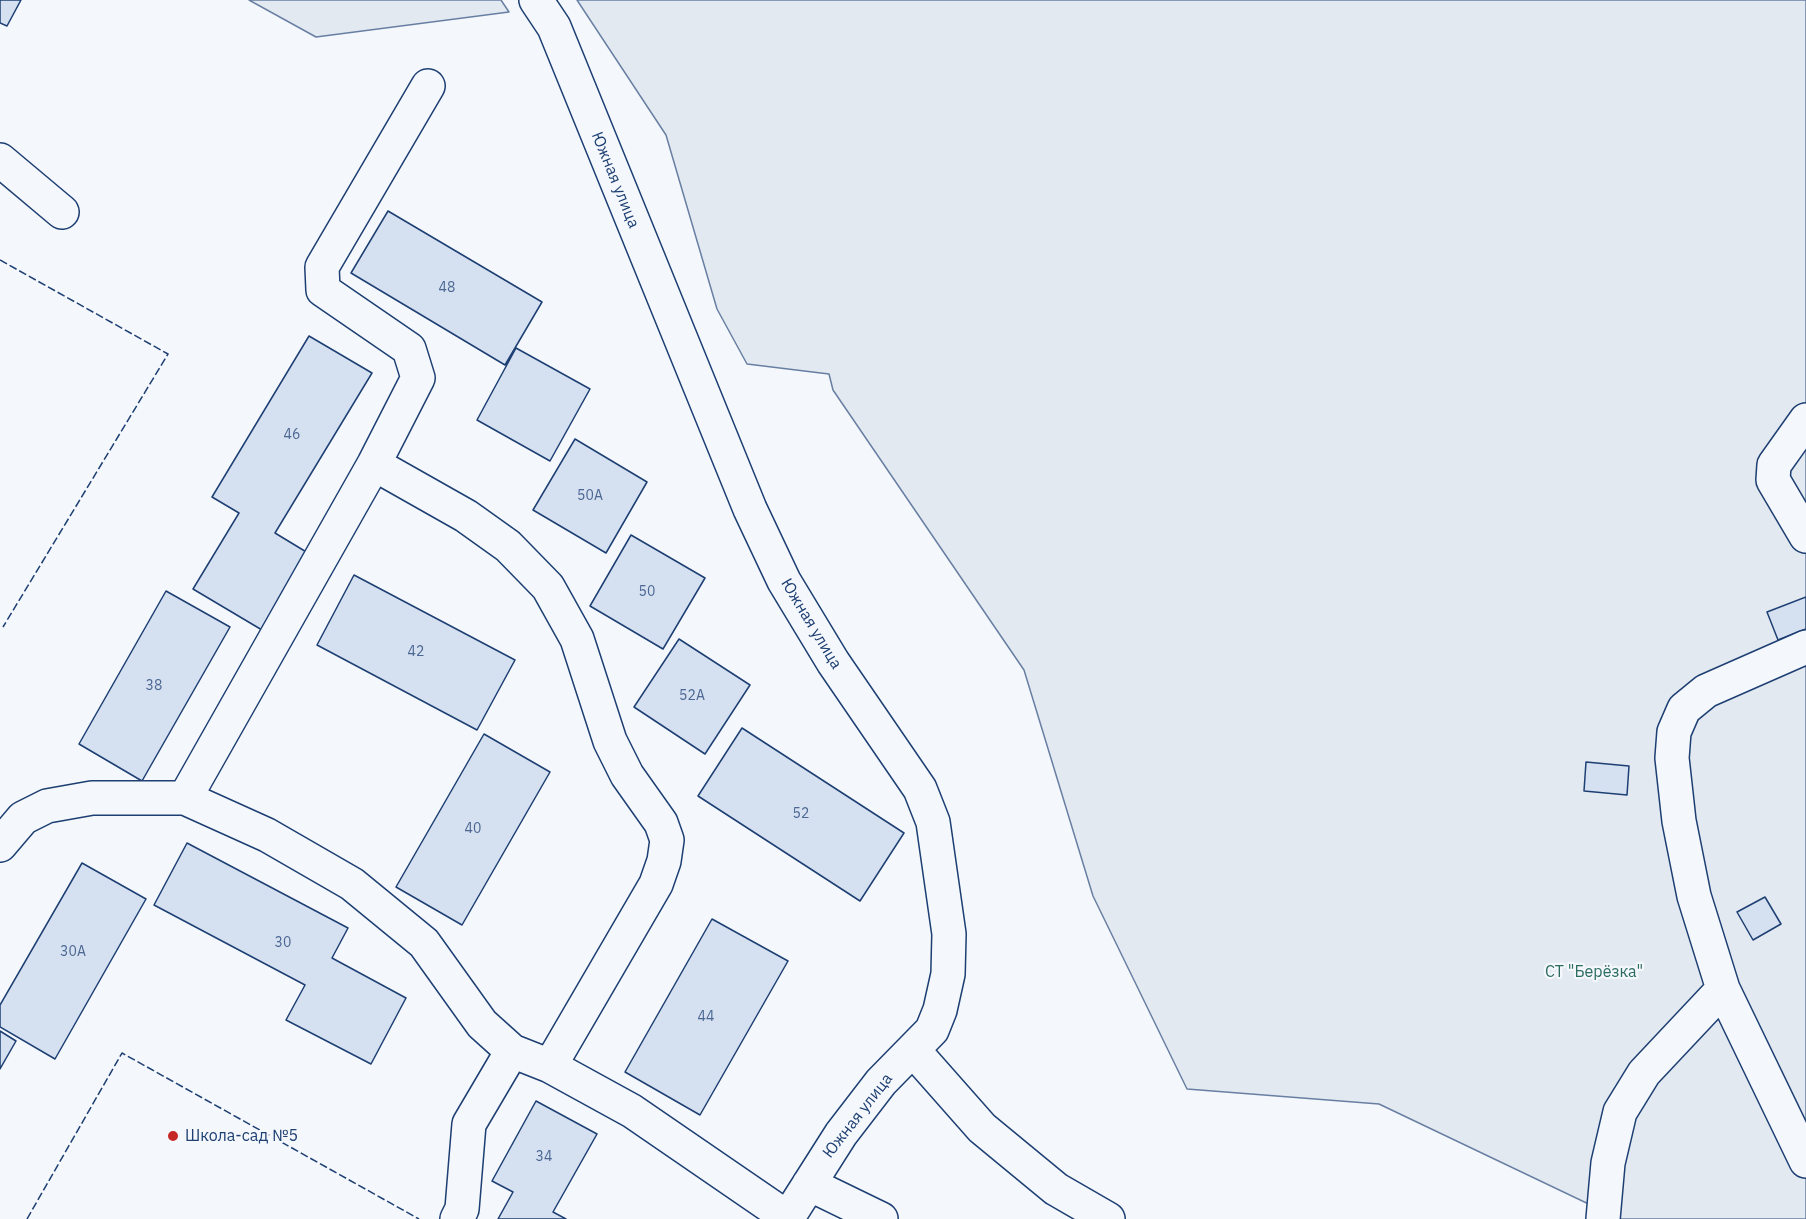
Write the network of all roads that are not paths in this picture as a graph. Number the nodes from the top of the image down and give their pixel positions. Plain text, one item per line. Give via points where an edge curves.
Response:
1 (536, 0) edge
2 (428, 86) dead end
3 (0, 160) edge
4 (62, 212) dead end
5 (1806, 420) edge
6 (374, 464) junction
7 (1806, 536) edge
8 (1806, 647) edge
9 (185, 798) junction
10 (0, 845) edge
11 (1723, 989) junction
12 (512, 1051) junction
13 (914, 1051) junction
14 (550, 1066) junction
15 (1806, 1161) edge
16 (809, 1184) junction
17 (787, 1218) edge
18 (457, 1219) edge
19 (881, 1219) edge
20 (1108, 1219) edge
21 (1603, 1219) edge

1 - 13 street, Южная улица via 554,27 750,509 779,570 833,662 920,789 933,822 949,934 948,974 932,1030
2 - 6 street via 322,267 323,290 409,349 418,378
3 - 4 street
5 - 7 street via 1774,465 1773,480
6 - 9 street
6 - 14 street via 466,516 508,546 548,587 577,639 610,741 627,774 661,822 667,840 656,884
8 - 11 street via 1706,691 1684,709 1674,732 1672,758 1679,821 1694,896
9 - 10 street via 92,798 47,806 23,818
9 - 12 street via 267,835 352,884 424,944 482,1024
11 - 15 street
11 - 21 street via 1644,1073 1620,1112 1608,1163
12 - 14 street
12 - 18 street via 469,1124 462,1209
13 - 16 street, Южная улица via 881,1082
13 - 20 street via 982,1128 1056,1189
14 - 17 street via 632,1111
16 - 17 street, Южная улица
16 - 19 street

